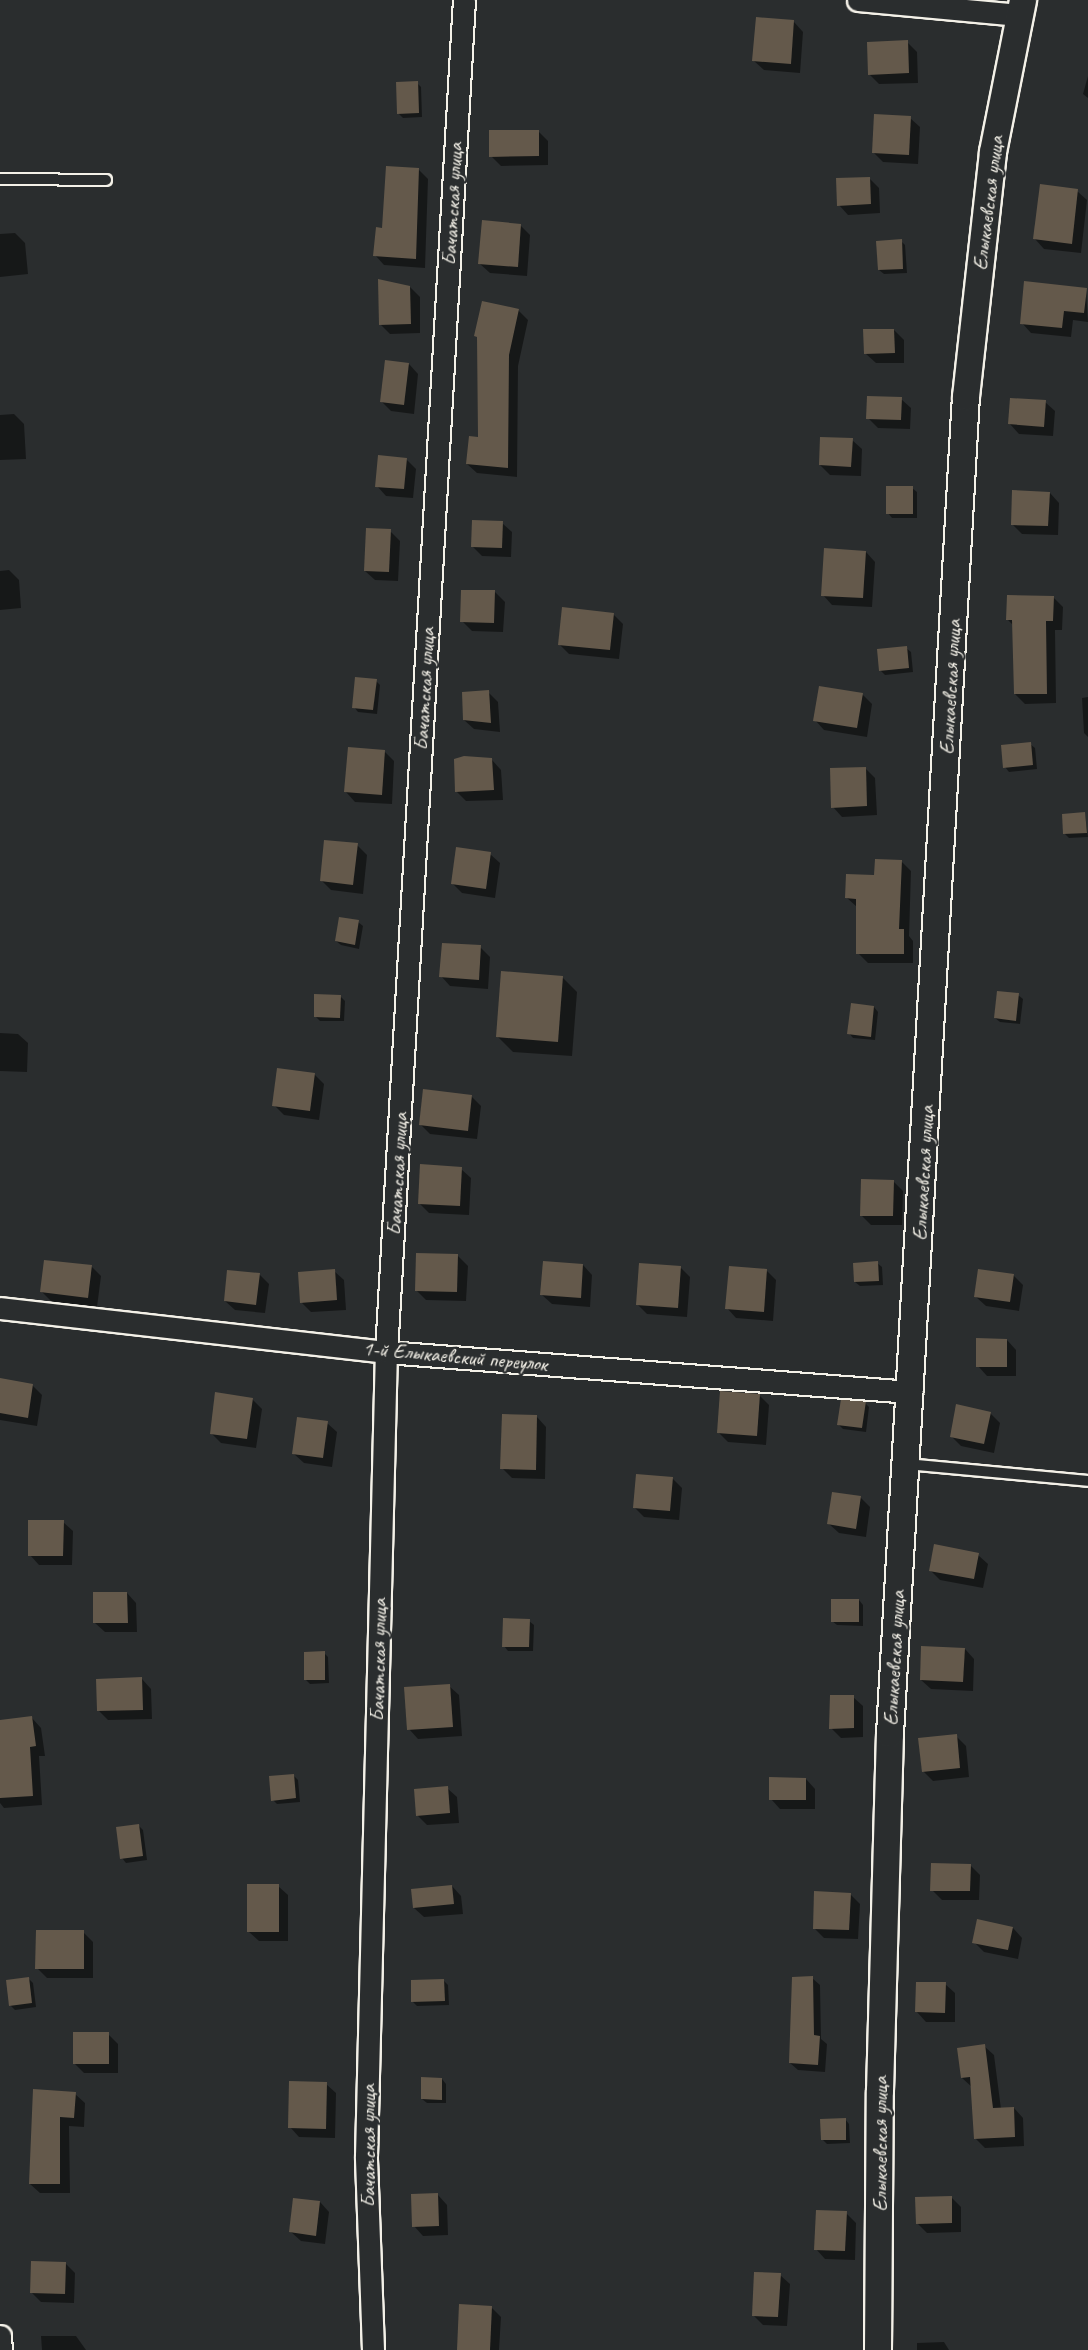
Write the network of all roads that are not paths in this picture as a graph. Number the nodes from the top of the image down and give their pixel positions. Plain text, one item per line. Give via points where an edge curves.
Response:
1 (464, 0) edge
2 (858, 0) edge
3 (1021, 8) edge
4 (0, 179) edge
5 (106, 180) dead end
6 (0, 1308) edge
7 (386, 1352) junction
8 (911, 1392) junction
9 (904, 1463) junction
10 (1088, 1481) edge
11 (0, 2336) edge
12 (1, 2350) edge
13 (373, 2350) edge
14 (878, 2350) edge

1 - 7 street, Бачатская улица
2 - 3 street
3 - 8 street, Елыкаевская улица via 993,152 966,397
4 - 5 lane
6 - 7 street, 1-й Елыкаевский переулок
7 - 8 street, 1-й Елыкаевский переулок
7 - 13 street, Бачатская улица via 366,2156
8 - 9 street, Елыкаевская улица
9 - 10 lane
9 - 14 street, Елыкаевская улица via 890,1734 880,2067
11 - 12 street

